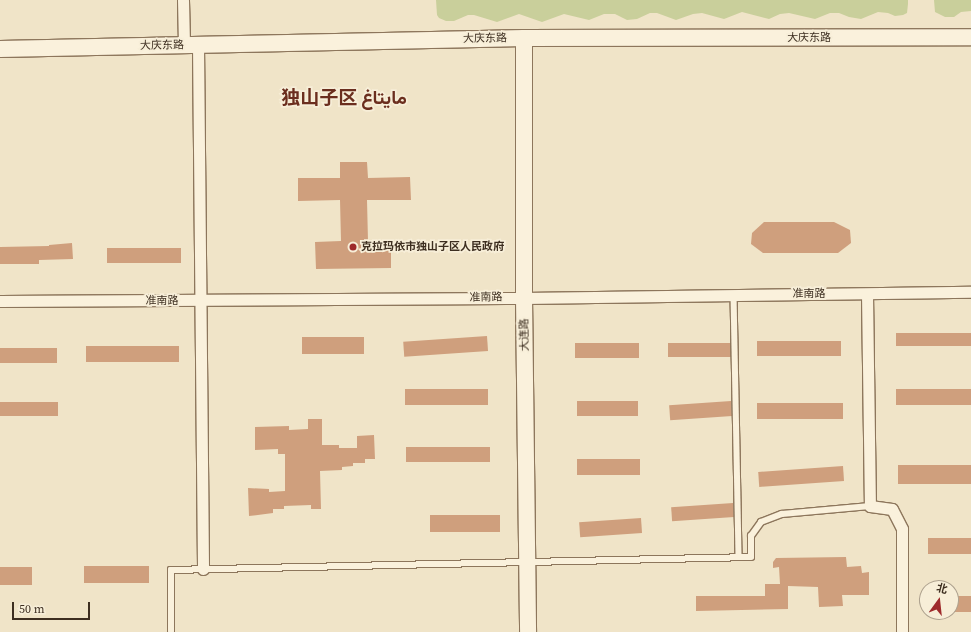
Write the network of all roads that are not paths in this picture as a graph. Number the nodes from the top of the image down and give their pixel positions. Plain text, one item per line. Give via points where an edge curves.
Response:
1 (183, 0) edge
2 (971, 37) edge
3 (524, 38) junction
4 (191, 45) junction
5 (0, 49) edge
6 (971, 292) edge
7 (734, 294) junction
8 (867, 294) junction
9 (524, 298) junction
10 (199, 301) junction
11 (0, 302) edge
12 (870, 506) junction
13 (739, 557) junction
14 (528, 563) junction
15 (204, 569) junction
16 (171, 632) edge
17 (528, 632) edge
18 (902, 632) edge

1 - 4 street
2 - 3 main road, 大庆东路
3 - 4 main road, 大庆东路
3 - 9 main road, 大连路
4 - 5 main road, 大庆东路
4 - 10 street
6 - 8 street, 准南路
7 - 8 street, 准南路
7 - 9 street, 准南路
7 - 13 lane
8 - 12 street
9 - 10 street, 准南路
9 - 14 main road, 大连路
10 - 11 street, 准南路
10 - 15 street
12 - 13 lane via 782,514 761,522 752,536 751,557
12 - 18 street via 892,509 902,530
13 - 14 lane
14 - 15 lane
14 - 17 main road, 大连路
15 - 16 lane via 171,570

